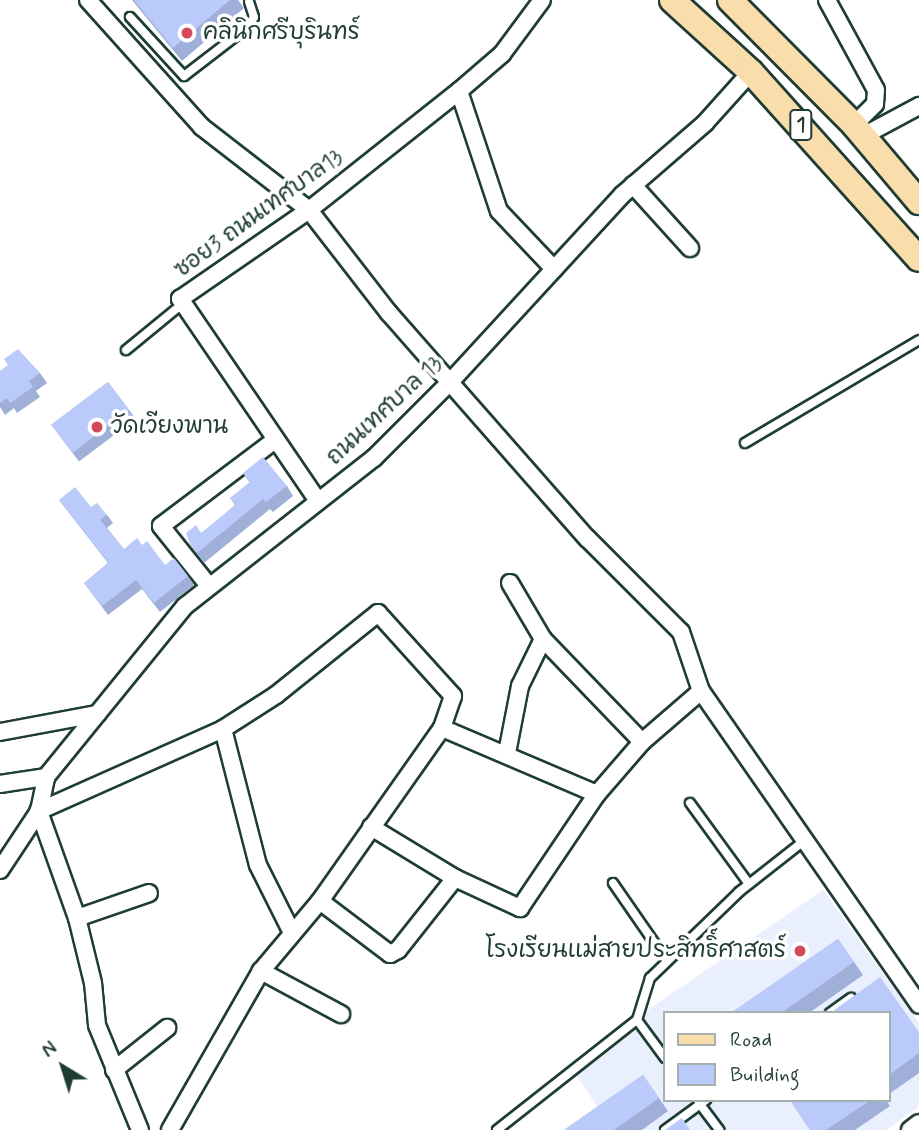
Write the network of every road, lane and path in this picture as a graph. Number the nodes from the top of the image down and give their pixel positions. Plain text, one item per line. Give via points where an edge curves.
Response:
1 (88, 0) edge
2 (542, 0) edge
3 (672, 0) edge
4 (730, 0) edge
5 (827, 0) edge
6 (249, 2) dead end
7 (130, 17) dead end
8 (751, 72) junction
9 (459, 91) junction
10 (919, 106) edge
11 (859, 131) junction
12 (633, 185) junction
13 (919, 202) edge
14 (309, 210) junction
15 (690, 248) dead end
16 (919, 259) edge
17 (554, 269) junction
18 (181, 305) junction
19 (919, 340) edge
20 (126, 350) dead end
21 (452, 380) junction
22 (275, 440) junction
23 (746, 443) dead end
24 (318, 501) junction
25 (510, 583) dead end
26 (209, 586) junction
27 (543, 639) junction
28 (701, 691) junction
29 (97, 714) junction
30 (442, 728) junction
31 (223, 729) junction
32 (0, 732) edge
33 (642, 742) junction
34 (507, 753) junction
35 (46, 777) junction
36 (0, 784) edge
37 (597, 794) junction
38 (690, 803) dead end
39 (39, 811) junction
40 (371, 827) junction
41 (805, 841) junction
42 (0, 870) edge
43 (455, 878) junction
44 (613, 883) dead end
45 (749, 884) junction
46 (149, 893) dead end
47 (320, 901) junction
48 (76, 918) junction
49 (292, 933) junction
50 (667, 961) junction
51 (261, 971) junction
52 (862, 990) edge
53 (919, 1005) edge
54 (834, 1011) edge
55 (341, 1014) dead end
56 (637, 1020) junction
57 (167, 1028) dead end
58 (664, 1057) edge
59 (114, 1070) junction
60 (702, 1102) edge
61 (919, 1123) edge
62 (140, 1130) edge
63 (170, 1130) edge
64 (497, 1130) edge
65 (666, 1130) edge
66 (719, 1130) edge
67 (909, 1130) edge

1 - 14 street via 202,127
2 - 9 street, ซอย3 ถนนเทศบาล13 via 502,54
3 - 8 main road, 1
4 - 11 main road, 1
5 - 11 street via 876,90 875,104
6 - 7 lane via 254,17 249,26 184,76
8 - 12 street, ถนนเทศบาล 13 via 705,123
8 - 16 main road, 1
9 - 14 street, ซอย3 ถนนเทศบาล13
9 - 17 street via 499,211
10 - 11 street
11 - 13 main road, 1
12 - 15 street
12 - 17 street, ถนนเทศบาล 13
14 - 18 street, ซอย3 ถนนเทศบาล13 via 188,292
14 - 21 street via 389,313
17 - 21 street, ถนนเทศบาล 13
18 - 20 lane
18 - 22 street, ซอย3 ถนนเทศบาล13
19 - 23 lane
21 - 24 street, ถนนเทศบาล 13 via 374,458
21 - 28 street via 587,538 681,632
22 - 24 street, ซอย3 ถนนเทศบาล13
22 - 26 street via 161,526
24 - 26 street, ถนนเทศบาล 13
25 - 27 street
26 - 29 street, ถนนเทศบาล 13 via 185,606
27 - 33 street
27 - 34 street via 520,685
28 - 33 street
28 - 41 street
29 - 32 street
29 - 35 street, ถนนเทศบาล 13
30 - 31 street via 453,696 378,613 276,695
30 - 34 street
30 - 40 street
31 - 39 street
31 - 49 street via 258,865
33 - 37 street
34 - 37 street
35 - 36 street
35 - 39 street
37 - 43 street via 520,908
38 - 45 lane
39 - 42 street
39 - 48 street
40 - 43 street
40 - 47 street
41 - 45 lane
41 - 53 street via 888,972
43 - 47 street via 390,954
44 - 50 lane
45 - 50 lane
46 - 48 street
47 - 49 street
48 - 59 street via 93,984 97,1025
49 - 51 street
50 - 56 lane via 650,978
51 - 55 street
51 - 63 street
52 - 54 lane
56 - 58 lane
56 - 64 lane
57 - 59 street
59 - 62 street
60 - 65 lane
60 - 66 lane
61 - 67 street

